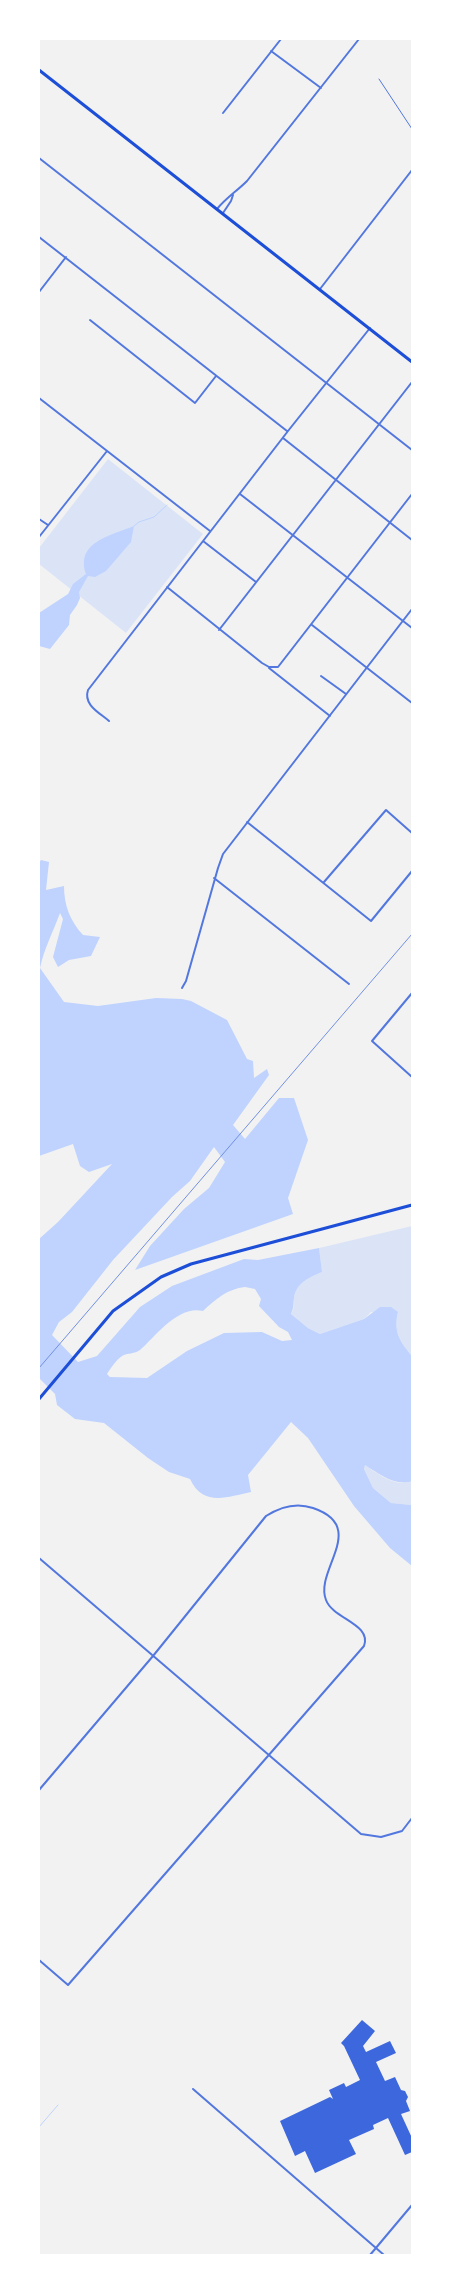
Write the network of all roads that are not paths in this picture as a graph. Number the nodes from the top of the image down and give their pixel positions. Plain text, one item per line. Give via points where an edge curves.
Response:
1 (281, 39) edge
2 (359, 39) edge
3 (271, 51) junction
4 (39, 70) edge
5 (379, 79) dead end
6 (321, 88) junction
7 (223, 113) dead end
8 (412, 129) edge
9 (39, 158) edge
10 (412, 170) edge
11 (233, 194) junction
12 (217, 209) junction
13 (223, 213) junction
14 (39, 237) edge
15 (66, 257) junction
16 (320, 289) junction
17 (39, 292) edge
18 (90, 320) dead end
19 (370, 328) junction
20 (412, 362) edge
21 (216, 375) junction
22 (326, 382) junction
23 (412, 382) edge
24 (39, 398) edge
25 (379, 424) junction
26 (288, 431) junction
27 (283, 438) junction
28 (412, 450) edge
29 (107, 451) junction
30 (336, 479) junction
31 (240, 494) junction
32 (412, 494) edge
33 (39, 518) edge
34 (390, 522) junction
35 (48, 526) junction
36 (210, 531) junction
37 (292, 535) junction
38 (39, 537) edge
39 (412, 540) edge
40 (203, 541) junction
41 (348, 578) junction
42 (256, 582) junction
43 (167, 587) junction
44 (412, 609) edge
45 (403, 620) junction
46 (312, 625) junction
47 (412, 628) edge
48 (219, 630) junction
49 (269, 667) junction
50 (366, 668) junction
51 (321, 676) dead end
52 (346, 694) junction
53 (412, 703) edge
54 (330, 716) junction
55 (109, 721) dead end
56 (247, 822) junction
57 (412, 833) edge
58 (412, 871) edge
59 (214, 878) junction
60 (324, 882) junction
61 (350, 984) dead end
62 (182, 988) dead end
63 (412, 994) edge
64 (412, 1077) edge
65 (412, 1205) edge
66 (39, 1399) edge
67 (39, 1560) edge
68 (153, 1656) junction
69 (267, 1755) junction
70 (39, 1790) edge
71 (412, 1818) edge
72 (39, 1960) edge
73 (193, 2089) dead end
74 (412, 2205) edge
75 (376, 2248) junction
76 (370, 2255) edge
77 (384, 2255) edge

1 - 3 street
2 - 6 street
3 - 6 street
3 - 7 street
4 - 12 main road
5 - 8 lane
6 - 11 street
9 - 22 street
10 - 16 street
11 - 12 street
11 - 13 street
12 - 13 main road
13 - 16 main road
14 - 15 street
15 - 17 street
15 - 21 street
16 - 19 main road
18 - 21 street via 195,402
19 - 20 main road
19 - 22 street
21 - 26 street
22 - 25 street
22 - 26 street
23 - 25 street
24 - 29 street
25 - 28 street
25 - 30 street
26 - 27 street
27 - 30 street
27 - 31 street
29 - 35 street
29 - 36 street
30 - 34 street
30 - 37 street
31 - 36 street
31 - 37 street
32 - 34 street
33 - 35 street
34 - 39 street
34 - 41 street
35 - 38 street
36 - 40 street
37 - 41 street
37 - 42 street
40 - 42 street
40 - 43 street
41 - 45 street
41 - 46 street
42 - 48 street
43 - 48 street
43 - 55 street via 88,690 90,705
44 - 45 street
45 - 47 street
45 - 50 street
46 - 49 street via 283,662 274,668
46 - 50 street
48 - 49 street
49 - 54 street
50 - 52 street
50 - 53 street
51 - 52 street
52 - 54 street
54 - 56 street
56 - 59 street via 223,854
56 - 60 street
57 - 60 street via 386,810
58 - 60 street via 371,921
59 - 61 street
59 - 62 street
63 - 64 street via 372,1041
65 - 66 main road via 192,1264 161,1277 113,1311
67 - 68 street
68 - 69 street
68 - 69 street via 266,1516 280,1508 297,1506 313,1508 328,1516 336,1527 339,1542 324,1580 325,1597 334,1612 362,1630 365,1643
68 - 70 street
69 - 71 street via 361,1834 381,1837 402,1831
69 - 72 street via 68,1985
73 - 75 street
74 - 75 street
75 - 76 street
75 - 77 street

